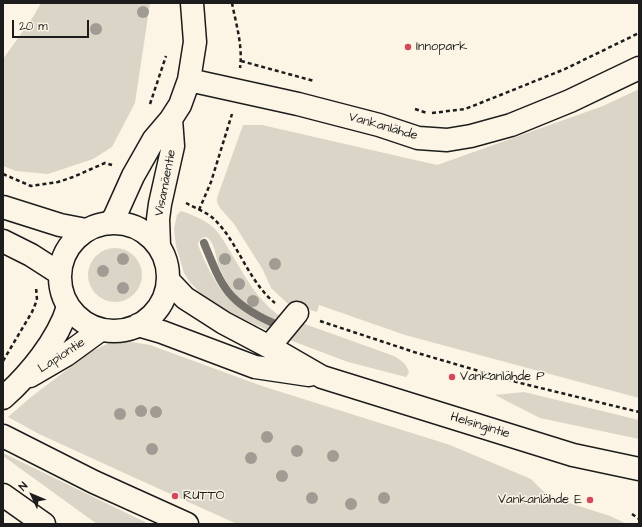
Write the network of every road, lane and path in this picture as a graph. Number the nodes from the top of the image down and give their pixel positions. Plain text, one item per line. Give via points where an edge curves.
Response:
1 (192, 3) edge
2 (639, 33) edge
3 (167, 55) dead end
4 (241, 60) dead end
5 (639, 68) edge
6 (189, 80) junction
7 (317, 82) dead end
8 (149, 107) dead end
9 (415, 109) dead end
10 (171, 119) junction
11 (126, 172) junction
12 (3, 174) edge
13 (163, 190) junction
14 (3, 207) edge
15 (110, 222) junction
16 (86, 230) junction
17 (3, 241) edge
18 (159, 246) junction
19 (59, 273) junction
20 (168, 280) junction
21 (68, 307) junction
22 (297, 313) junction
23 (138, 325) junction
24 (99, 331) junction
25 (268, 346) junction
26 (322, 377) junction
27 (24, 380) junction
28 (3, 398) edge
29 (639, 412) edge
30 (3, 436) edge
31 (639, 469) edge
32 (3, 495) edge
33 (632, 514) dead end
34 (639, 518) edge
35 (44, 524) edge
36 (187, 524) edge

1 - 6 main road, Visamäentie via 195,42
2 - 9 path, Vankanlähde via 565,69 465,109 430,113
3 - 8 path
4 - 7 path
5 - 6 main road, Vankanlähde via 570,101 511,125 447,140 418,138 298,104
6 - 10 main road, Visamäentie via 180,105
10 - 11 main road, Visamäentie
10 - 13 main road, Visamäentie via 173,146
11 - 12 path via 105,163 58,182 31,186
11 - 15 main road, Visamäentie via 115,216
13 - 18 main road, Visamäentie via 158,219
13 - 22 path via 215,220 270,299 283,308
14 - 16 main road via 60,225
15 - 16 main road
15 - 18 main road via 135,226
16 - 19 main road via 70,244 62,259
17 - 19 main road
18 - 20 main road via 168,269
19 - 21 main road via 60,287
20 - 23 main road via 166,293 160,305 148,319
20 - 25 main road, Helsingintie via 185,298 224,323
21 - 24 main road via 81,320
21 - 27 main road, Lapiontie via 63,323
22 - 25 main road
22 - 29 path via 414,352 520,383
23 - 24 main road via 121,331
23 - 26 main road, Helsingintie via 255,367
24 - 27 main road, Lapiontie via 66,355
25 - 26 main road, Helsingintie
26 - 31 main road, Helsingintie via 573,455
27 - 28 main road, Lapiontie
30 - 36 main road via 94,482
32 - 35 main road
33 - 34 path

